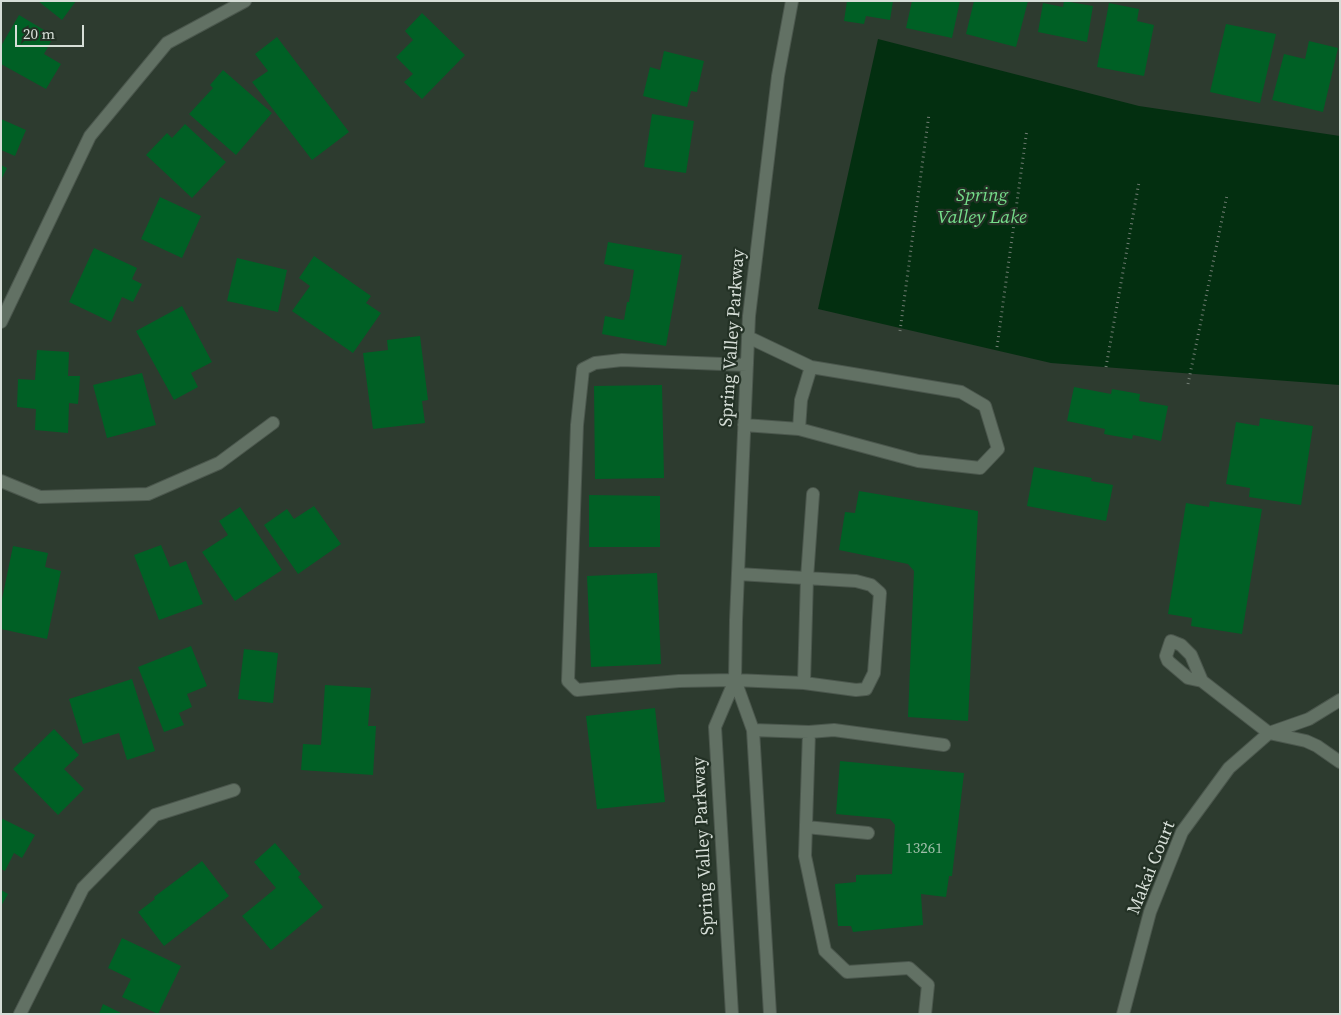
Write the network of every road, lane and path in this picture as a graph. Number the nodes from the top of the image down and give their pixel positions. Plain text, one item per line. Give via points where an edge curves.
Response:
1 (245, 1) edge
2 (792, 1) edge
3 (929, 114) dead end
4 (1026, 129) dead end
5 (1139, 182) dead end
6 (1227, 195) dead end
7 (1, 322) edge
8 (900, 330) dead end
9 (748, 337) junction
10 (997, 347) dead end
11 (747, 365) junction
12 (811, 366) junction
13 (1106, 367) dead end
14 (1188, 384) dead end
15 (273, 424) dead end
16 (744, 424) junction
17 (799, 429) junction
18 (1, 481) edge
19 (813, 494) dead end
20 (738, 574) junction
21 (807, 578) junction
22 (736, 680) junction
23 (1202, 681) dead end
24 (804, 683) junction
25 (1340, 700) edge
26 (753, 730) junction
27 (809, 732) junction
28 (1269, 733) junction
29 (944, 745) dead end
30 (1340, 762) edge
31 (234, 790) dead end
32 (806, 827) junction
33 (868, 833) dead end
34 (20, 1014) edge
35 (732, 1014) edge
36 (770, 1014) edge
37 (925, 1014) edge
38 (1123, 1014) edge

1 - 7 street via 167,43 90,136
2 - 9 street, Spring Valley Parkway via 778,76
3 - 8 path
4 - 10 path
5 - 13 path
6 - 14 path
9 - 11 street, Spring Valley Parkway
9 - 12 street
11 - 16 street, Spring Valley Parkway
11 - 22 street via 622,360 595,363 583,369 577,425 568,681 577,690 679,681
12 - 17 street via 801,400
12 - 17 street via 961,392 986,406 998,449 980,468 918,461
15 - 18 street via 219,463 148,494 40,497
16 - 17 street
16 - 20 street, Spring Valley Parkway
19 - 21 street
20 - 21 street
20 - 22 street, Spring Valley Parkway
21 - 24 street
21 - 24 street via 856,581 871,585 880,593 874,673 866,689
22 - 24 street
22 - 26 street, Spring Valley Parkway
22 - 35 street, Spring Valley Parkway via 714,727
23 - 28 street
25 - 28 street via 1310,719
26 - 27 street
26 - 36 street, Spring Valley Parkway
27 - 29 street via 834,730
27 - 32 street
28 - 30 street via 1306,741
28 - 38 street, Makai Court via 1229,768 1182,832 1150,912
31 - 34 street via 155,815 83,888
32 - 33 street
32 - 37 street via 805,856 825,950 847,972 909,968 928,986

